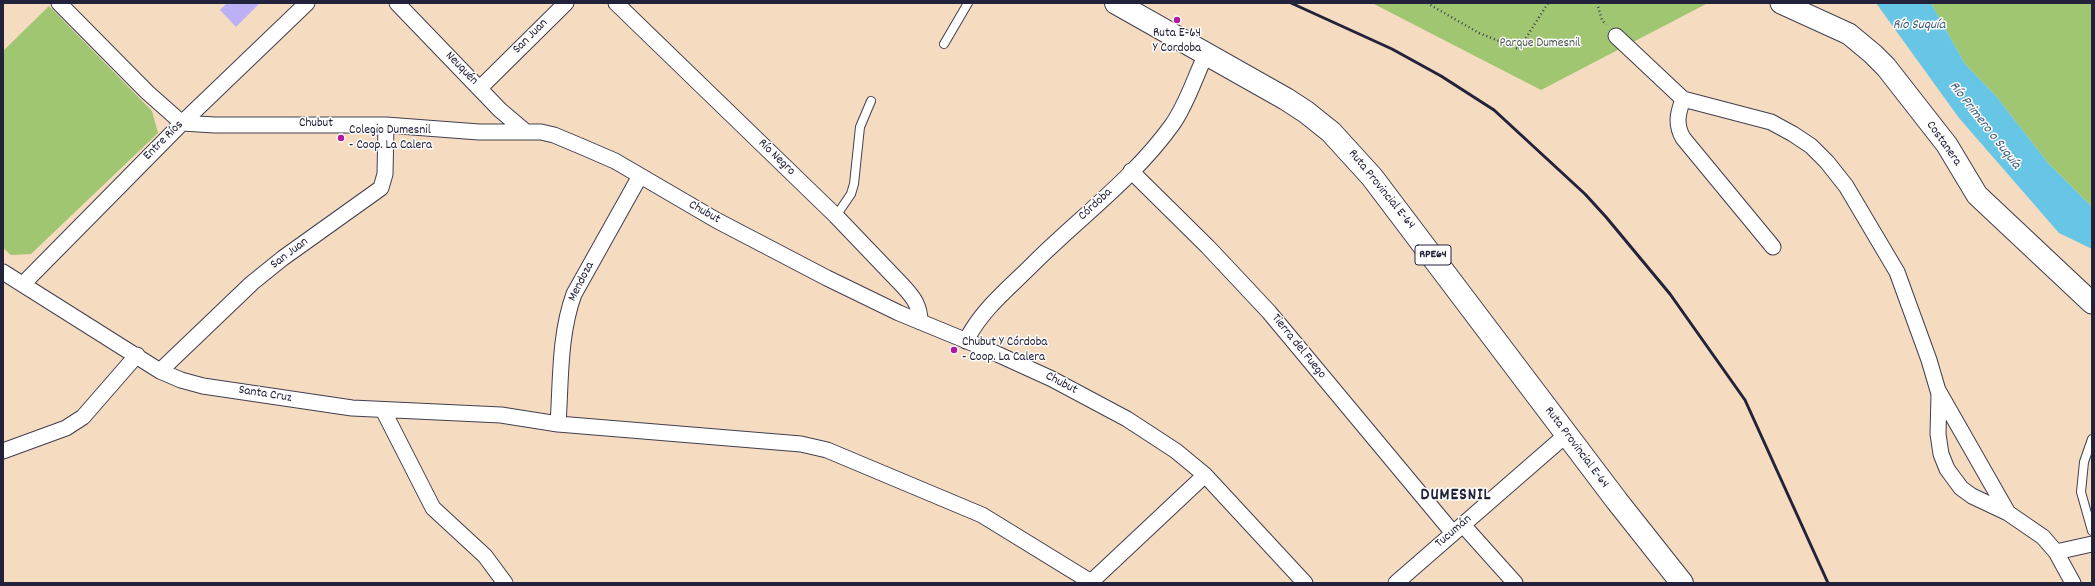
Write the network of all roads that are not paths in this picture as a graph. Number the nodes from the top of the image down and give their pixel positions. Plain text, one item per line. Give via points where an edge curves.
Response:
1 (60, 3) edge
2 (307, 3) edge
3 (397, 3) edge
4 (566, 3) edge
5 (616, 3) edge
6 (968, 3) edge
7 (1116, 3) edge
8 (1781, 3) edge
9 (1616, 36) road end
10 (944, 44) dead end
11 (1206, 54) junction
12 (480, 88) junction
13 (1683, 99) junction
14 (871, 101) dead end
15 (182, 123) junction
16 (386, 125) junction
17 (526, 132) junction
18 (1131, 172) junction
19 (640, 176) junction
20 (836, 216) junction
21 (1773, 247) dead end
22 (3, 272) edge
23 (24, 284) junction
24 (2092, 304) edge
25 (920, 322) junction
26 (966, 341) junction
27 (137, 355) junction
28 (160, 370) junction
29 (1937, 389) junction
30 (383, 410) junction
31 (558, 424) junction
32 (1566, 435) junction
33 (2092, 439) edge
34 (3, 451) edge
35 (1205, 475) junction
36 (2008, 513) junction
37 (1458, 529) junction
38 (2092, 531) edge
39 (2092, 544) edge
40 (2056, 552) junction
41 (505, 583) edge
42 (1091, 583) edge
43 (1305, 583) edge
44 (1396, 583) edge
45 (1515, 583) edge
46 (1682, 583) edge
47 (2073, 583) edge

1 - 15 street via 147,92
2 - 15 street, Entre Ríos
3 - 12 street, Neuquén
4 - 12 street, San Juan
5 - 20 street, Río Negro
6 - 10 lane
7 - 11 main road, Ruta Provincial E-64 / RPE64
8 - 24 street, Costanera via 1849,34 1873,54 1947,145 1977,195
9 - 13 street
11 - 18 street, Córdoba via 1172,125
11 - 32 main road, Ruta Provincial E-64 / RPE64 via 1306,112 1349,150 1437,260
12 - 17 street, Neuquén via 500,110
13 - 21 street via 1677,116 1678,129 1683,138
13 - 29 street via 1771,122 1811,146 1827,162 1846,186 1897,272
14 - 20 lane via 860,127 851,194
15 - 16 street, Chubut
15 - 23 street, Entre Ríos
16 - 17 street, Chubut via 479,132
16 - 28 street, San Juan via 385,174 381,188 252,283
17 - 19 street, Chubut via 541,132 568,140 615,161
18 - 26 street, Córdoba via 976,321
18 - 37 street, Tierra del Fuego via 1208,247 1269,312
19 - 25 street, Chubut via 716,220 827,278
19 - 31 street, Mendoza via 569,306 564,336
20 - 25 street, Río Negro via 914,297 920,309
22 - 23 street, Santa Cruz
23 - 27 street, Santa Cruz
25 - 26 street, Chubut
26 - 35 street, Chubut via 1052,378 1105,407 1170,446
27 - 28 street, Santa Cruz
27 - 34 street via 83,417 66,428
28 - 30 street, Santa Cruz via 181,380 203,386 352,408
29 - 36 street
29 - 36 street via 1938,434 1941,454 1947,469 1966,492
30 - 31 street, Santa Cruz via 501,415
30 - 41 street via 433,508 485,556
31 - 42 street, Santa Cruz via 801,444 827,450 982,515
32 - 37 street, Tucumán
32 - 46 main road, Ruta Provincial E-64 / RPE64
33 - 38 lane via 2084,462 2081,492
35 - 42 street
35 - 43 street, Chubut
36 - 40 street via 2043,537
37 - 44 street, Tucumán
37 - 45 street, Tierra del Fuego
39 - 40 street
40 - 47 street

